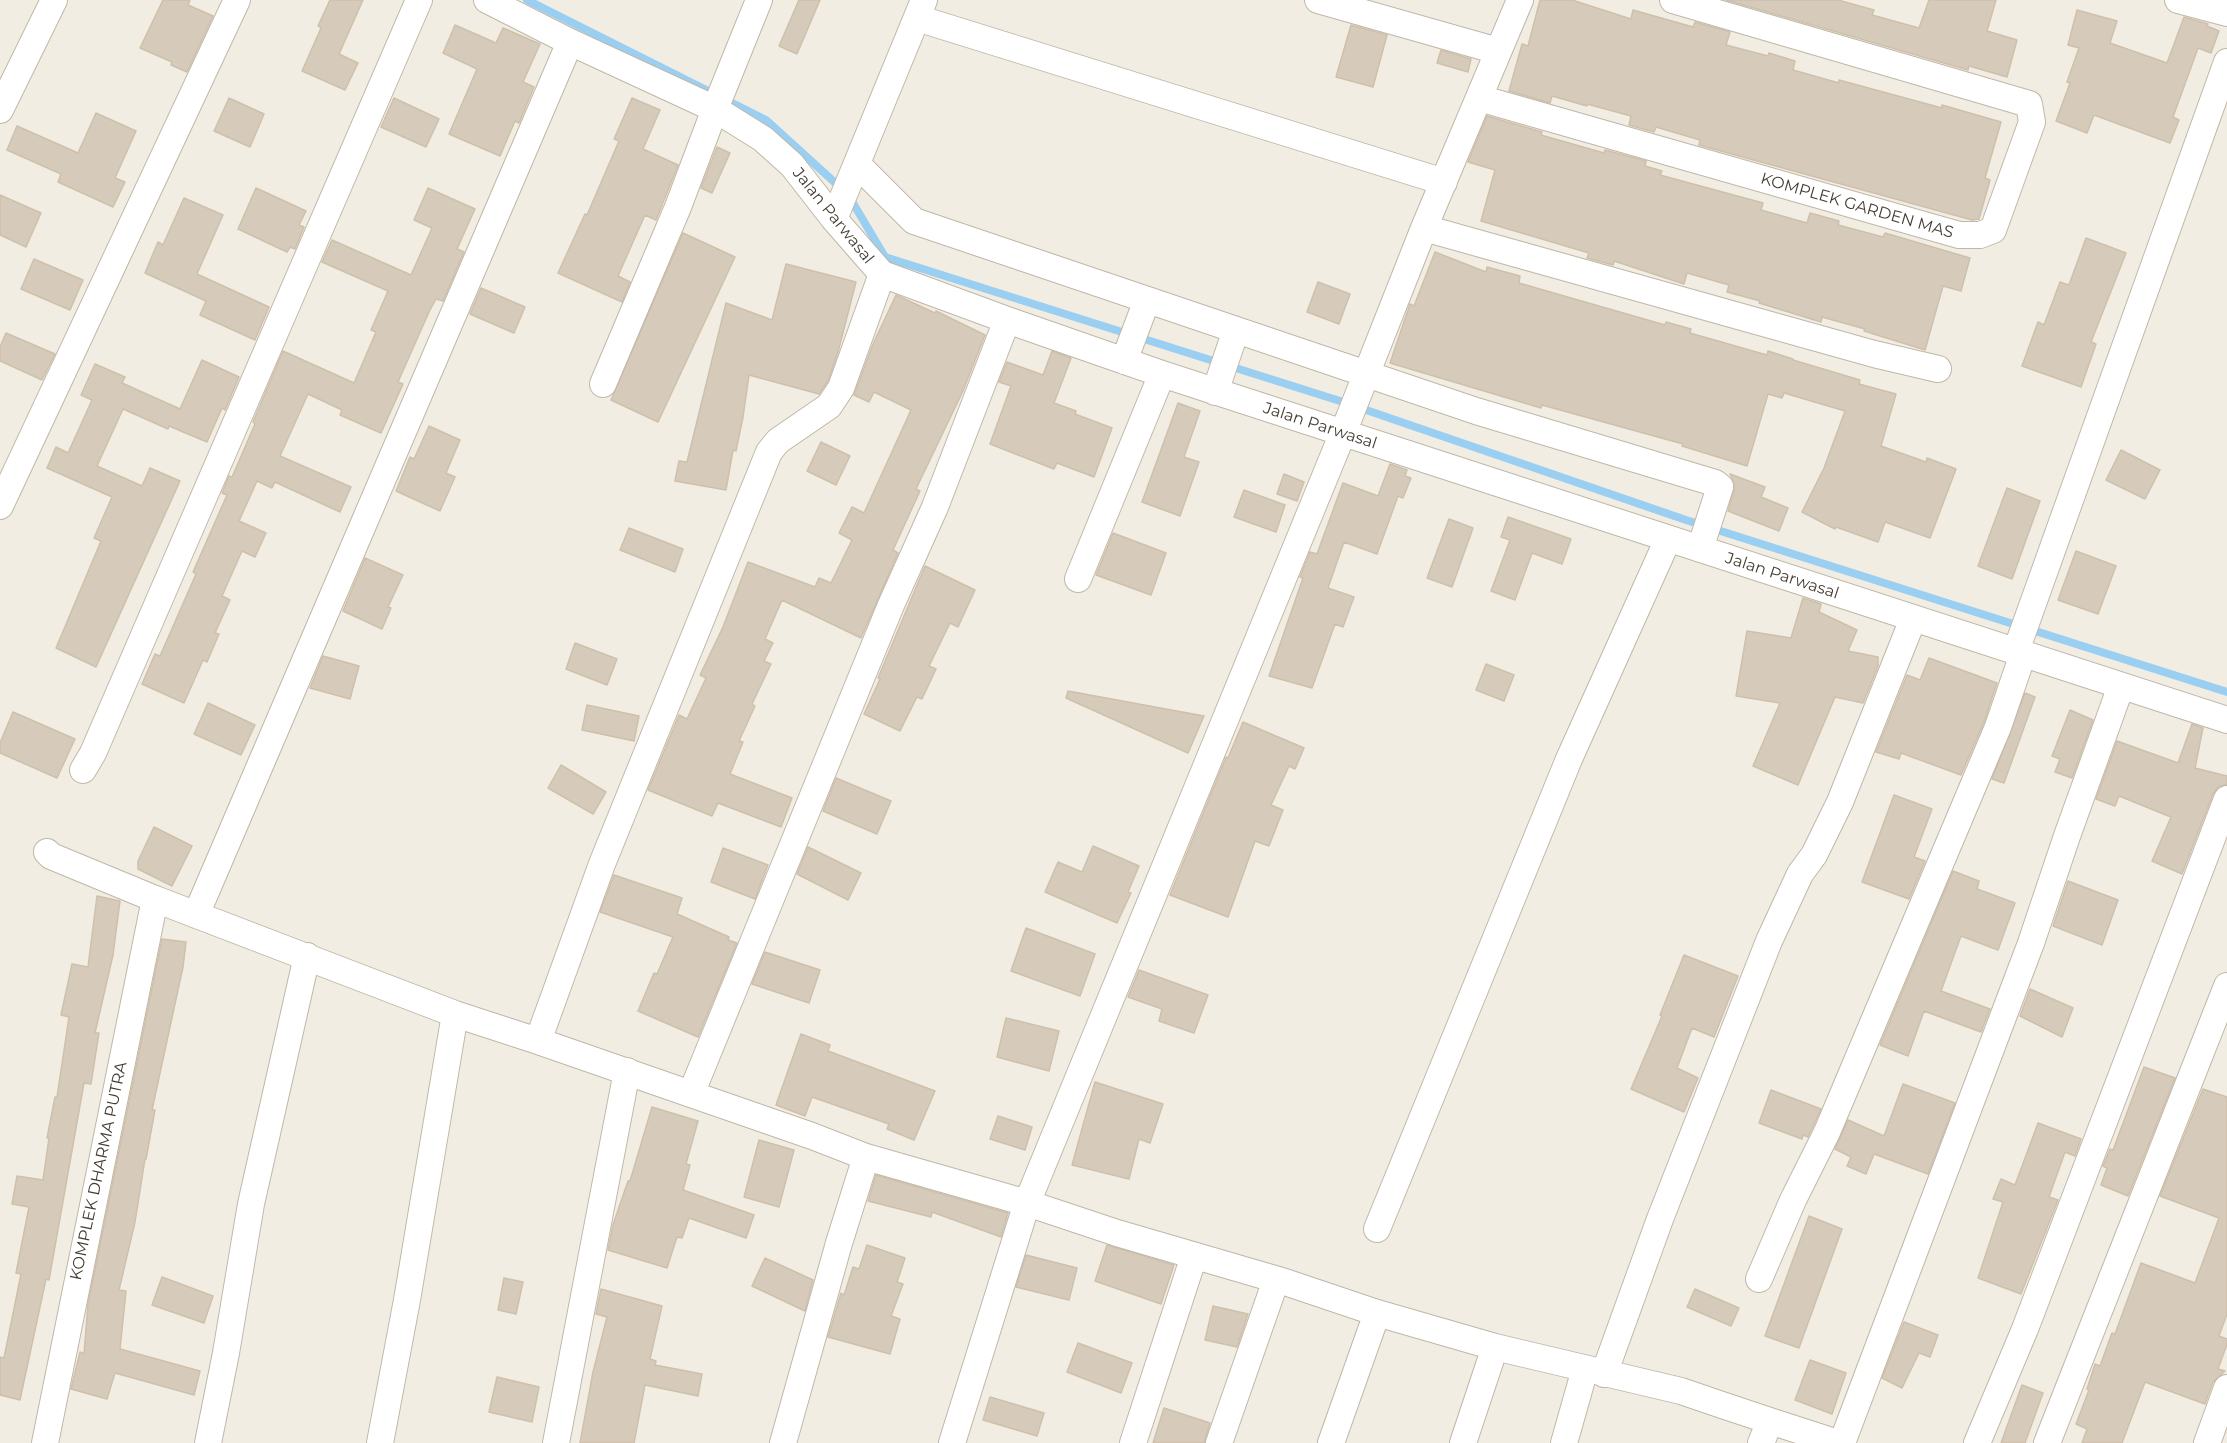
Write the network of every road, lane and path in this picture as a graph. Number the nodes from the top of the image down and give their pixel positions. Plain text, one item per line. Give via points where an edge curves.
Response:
1 (54, 0) edge
2 (237, 0) edge
3 (419, 0) edge
4 (487, 0) edge
5 (759, 0) edge
6 (1318, 0) edge
7 (1520, 0) edge
8 (1673, 0) edge
9 (2178, 0) edge
10 (921, 9) edge
11 (2227, 13) edge
12 (570, 42) junction
13 (1498, 51) junction
14 (2227, 62) edge
15 (1479, 98) junction
16 (717, 104) junction
17 (0, 110) edge
18 (856, 164) junction
19 (1444, 182) junction
20 (834, 219) junction
21 (1424, 228) junction
22 (882, 274) junction
23 (1143, 310) junction
24 (1007, 320) junction
25 (1232, 340) junction
26 (1126, 354) junction
27 (1938, 369) dead end
28 (1162, 374) junction
29 (1217, 383) junction
30 (1362, 383) junction
31 (603, 384) dead end
32 (1346, 426) junction
33 (0, 506) edge
34 (1705, 535) junction
35 (1668, 539) junction
36 (1078, 579) dead end
37 (1912, 618) junction
38 (2020, 649) junction
39 (2121, 686) junction
40 (2227, 720) edge
41 (83, 770) dead end
42 (2227, 799) edge
43 (47, 852) dead end
44 (155, 899) junction
45 (196, 915) junction
46 (307, 956) junction
47 (2227, 986) edge
48 (456, 1014) junction
49 (538, 1041) junction
50 (627, 1071) junction
51 (691, 1095) junction
52 (866, 1157) junction
53 (1027, 1203) junction
54 (1377, 1229) dead end
55 (1194, 1256) junction
56 (1759, 1279) dead end
57 (1276, 1280) junction
58 (1377, 1313) junction
59 (1495, 1347) junction
60 (1594, 1372) junction
61 (2227, 1388) edge
62 (1766, 1432) edge
63 (45, 1443) edge
64 (208, 1443) edge
65 (380, 1443) edge
66 (556, 1443) edge
67 (783, 1443) edge
68 (952, 1443) edge
69 (1133, 1443) edge
70 (1219, 1443) edge
71 (1331, 1443) edge
72 (1463, 1443) edge
73 (1563, 1443) edge
74 (1840, 1443) edge
75 (1977, 1443) edge
76 (2047, 1443) edge
77 (2207, 1443) edge

1 - 17 street
2 - 33 street
3 - 41 street
4 - 12 street, Jalan Parwasal
5 - 16 street
6 - 13 street
7 - 13 street
8 - 15 street, KOMPLEK GARDEN MAS via 2029,104 2032,123 1993,230 1980,235 1959,235
9 - 11 street
10 - 18 street
10 - 19 street
12 - 16 street, Jalan Parwasal
12 - 45 street
13 - 15 street
14 - 38 street
15 - 19 street
16 - 20 street, Jalan Parwasal via 781,154
16 - 31 street
18 - 20 street
18 - 23 street via 914,221
19 - 21 street
20 - 22 street, Jalan Parwasal
21 - 27 street
21 - 30 street
22 - 24 street, Jalan Parwasal
22 - 49 street via 841,388 829,406 778,441 769,452 602,864
23 - 25 street
23 - 26 street
24 - 26 street, Jalan Parwasal
24 - 51 street via 935,507 891,605
25 - 29 street
25 - 30 street
26 - 28 street, Jalan Parwasal
28 - 29 street, Jalan Parwasal
28 - 36 street
29 - 32 street, Jalan Parwasal
30 - 32 street
30 - 34 street via 1476,411 1707,479 1720,487
32 - 35 street, Jalan Parwasal
32 - 53 street
34 - 35 street, Jalan Parwasal
34 - 37 street, Jalan Parwasal
35 - 54 street via 1569,759
37 - 38 street, Jalan Parwasal
37 - 60 street via 1840,802 1768,941 1660,1220
38 - 39 street, Jalan Parwasal
38 - 56 street via 1998,727 1827,1132
39 - 40 street, Jalan Parwasal
39 - 74 street via 2031,944
42 - 75 street via 2025,1329
43 - 44 street
44 - 45 street
44 - 63 street, KOMPLEK DHARMA PUTRA
45 - 46 street
46 - 48 street
46 - 64 street via 251,1204
47 - 76 street
48 - 49 street
48 - 65 street
49 - 50 street
50 - 51 street
50 - 66 street
51 - 52 street
52 - 53 street
52 - 67 street
53 - 55 street
53 - 68 street
55 - 57 street
55 - 69 street
57 - 58 street
57 - 70 street
58 - 59 street
58 - 71 street
59 - 60 street
59 - 72 street
60 - 62 street via 1680,1392
60 - 73 street
61 - 77 street
62 - 74 street

